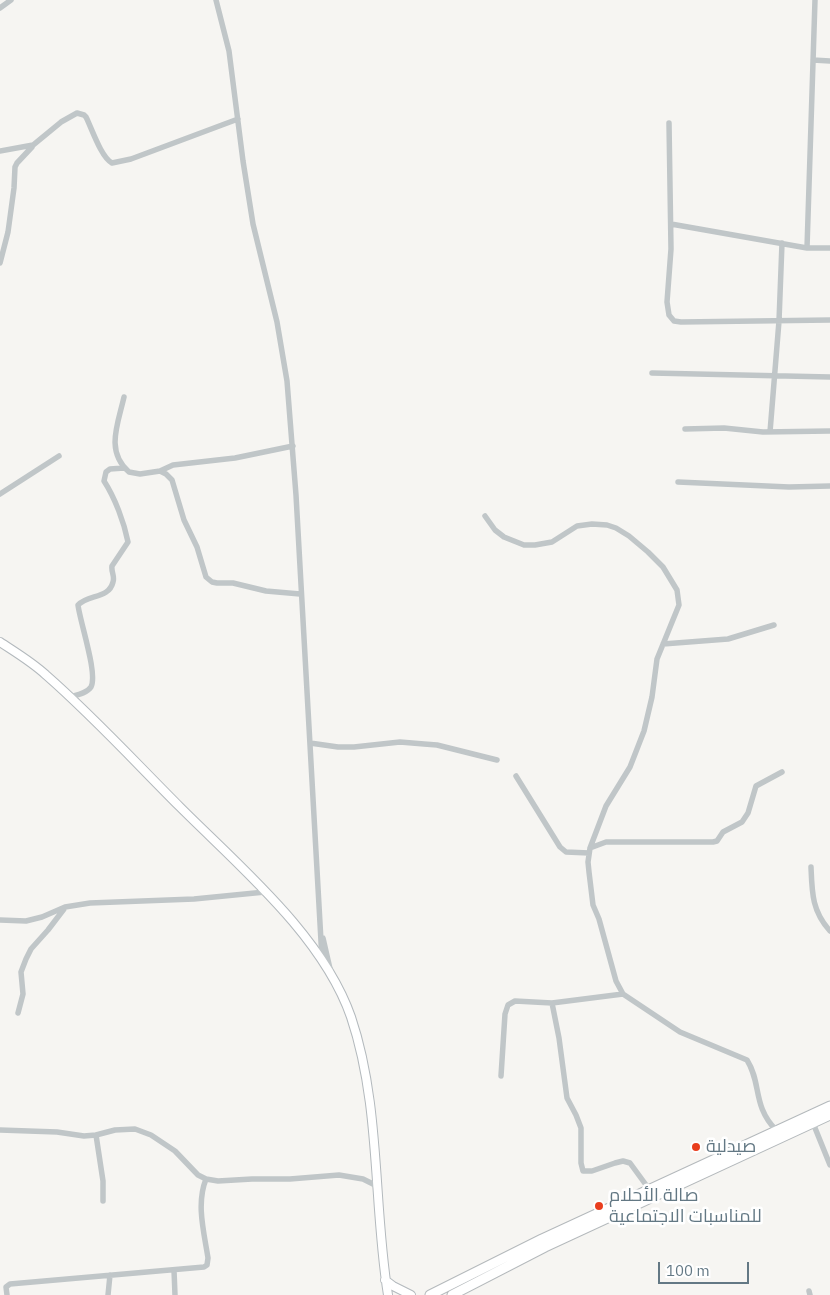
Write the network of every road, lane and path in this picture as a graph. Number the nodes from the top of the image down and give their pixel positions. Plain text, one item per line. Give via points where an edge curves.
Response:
1 (11, 0) edge
2 (216, 0) edge
3 (815, 0) edge
4 (0, 8) edge
5 (813, 60) junction
6 (830, 60) edge
7 (238, 119) junction
8 (669, 123) dead end
9 (33, 146) junction
10 (0, 151) edge
11 (671, 224) junction
12 (782, 243) junction
13 (808, 248) junction
14 (830, 248) edge
15 (0, 263) edge
16 (830, 320) edge
17 (779, 321) junction
18 (652, 373) dead end
19 (773, 376) junction
20 (830, 377) edge
21 (124, 397) dead end
22 (685, 429) dead end
23 (830, 431) edge
24 (770, 432) junction
25 (293, 446) junction
26 (59, 456) dead end
27 (124, 468) junction
28 (160, 472) junction
29 (678, 482) dead end
30 (830, 486) edge
31 (0, 494) edge
32 (485, 516) dead end
33 (300, 594) junction
34 (774, 625) dead end
35 (0, 642) edge
36 (663, 644) junction
37 (70, 697) junction
38 (310, 743) junction
39 (497, 760) dead end
40 (782, 772) dead end
41 (516, 776) dead end
42 (590, 851) junction
43 (811, 867) dead end
44 (265, 892) junction
45 (65, 907) junction
46 (0, 920) edge
47 (830, 931) edge
48 (321, 934) junction
49 (322, 959) junction
50 (332, 978) junction
51 (623, 994) junction
52 (552, 1003) junction
53 (18, 1013) dead end
54 (501, 1076) dead end
55 (830, 1106) edge
56 (830, 1115) edge
57 (813, 1123) junction
58 (0, 1130) edge
59 (776, 1130) junction
60 (96, 1136) junction
61 (830, 1165) edge
62 (206, 1179) junction
63 (377, 1186) junction
64 (649, 1189) junction
65 (103, 1201) dead end
66 (174, 1270) junction
67 (110, 1275) junction
68 (385, 1280) junction
69 (7, 1295) edge
70 (108, 1295) edge
71 (175, 1295) edge
72 (388, 1295) edge
73 (410, 1295) edge
74 (430, 1295) edge
75 (452, 1295) edge

1 - 4 street
2 - 7 street via 229,51
3 - 5 street
5 - 6 street
5 - 13 street
7 - 9 street via 115,163 106,158 86,117 80,113 69,117
7 - 25 street via 255,230 282,346
8 - 11 street
9 - 10 street
9 - 15 street via 15,167 8,232
11 - 12 street
11 - 17 street via 668,302 669,315 674,321
12 - 13 street
12 - 17 street
13 - 14 street
16 - 17 street
17 - 19 street
18 - 19 street
19 - 20 street
19 - 24 street
21 - 27 street via 115,448
22 - 24 street
23 - 24 street
25 - 28 street via 235,458 173,465
25 - 33 street
26 - 31 street
27 - 28 street via 134,473
27 - 37 street via 110,469 104,481 128,542 112,566 114,580 111,588 78,605 93,680 87,692
28 - 33 street via 172,480 206,577 216,583
29 - 30 street
32 - 36 street via 504,537 535,546 552,542 574,528 592,524 622,531 663,567 678,590 678,605
33 - 38 street
34 - 36 street via 728,639
35 - 37 street via 44,673
36 - 42 street via 644,731 630,767 606,806
37 - 44 street
38 - 39 street via 338,747 400,742 437,745
38 - 48 street
40 - 42 street via 756,786 742,822 723,832 718,841 606,842
41 - 42 street via 560,847 566,852
42 - 51 street via 589,872 594,905 616,981
43 - 47 street via 813,899 821,921
44 - 45 street
44 - 49 street
45 - 46 street via 26,922
45 - 53 street via 26,959 21,972 23,994
48 - 49 street
48 - 50 street
49 - 50 street
50 - 63 street via 350,1016 364,1062
51 - 52 street
51 - 59 street via 680,1032 748,1060 762,1111
52 - 54 street via 519,1000 508,1005
52 - 64 street via 567,1098 581,1128 583,1171 623,1161 630,1164
55 - 59 main road
56 - 57 main road
57 - 61 street
57 - 75 main road via 545,1247
58 - 60 street
59 - 64 main road
60 - 62 street via 135,1128 175,1151
60 - 65 street
62 - 63 street via 290,1179 339,1175 363,1178
62 - 66 street via 200,1201 207,1265
63 - 68 street
64 - 74 main road
66 - 67 street
66 - 71 street
67 - 69 street via 10,1284 6,1287
67 - 70 street
68 - 72 street
68 - 73 street

